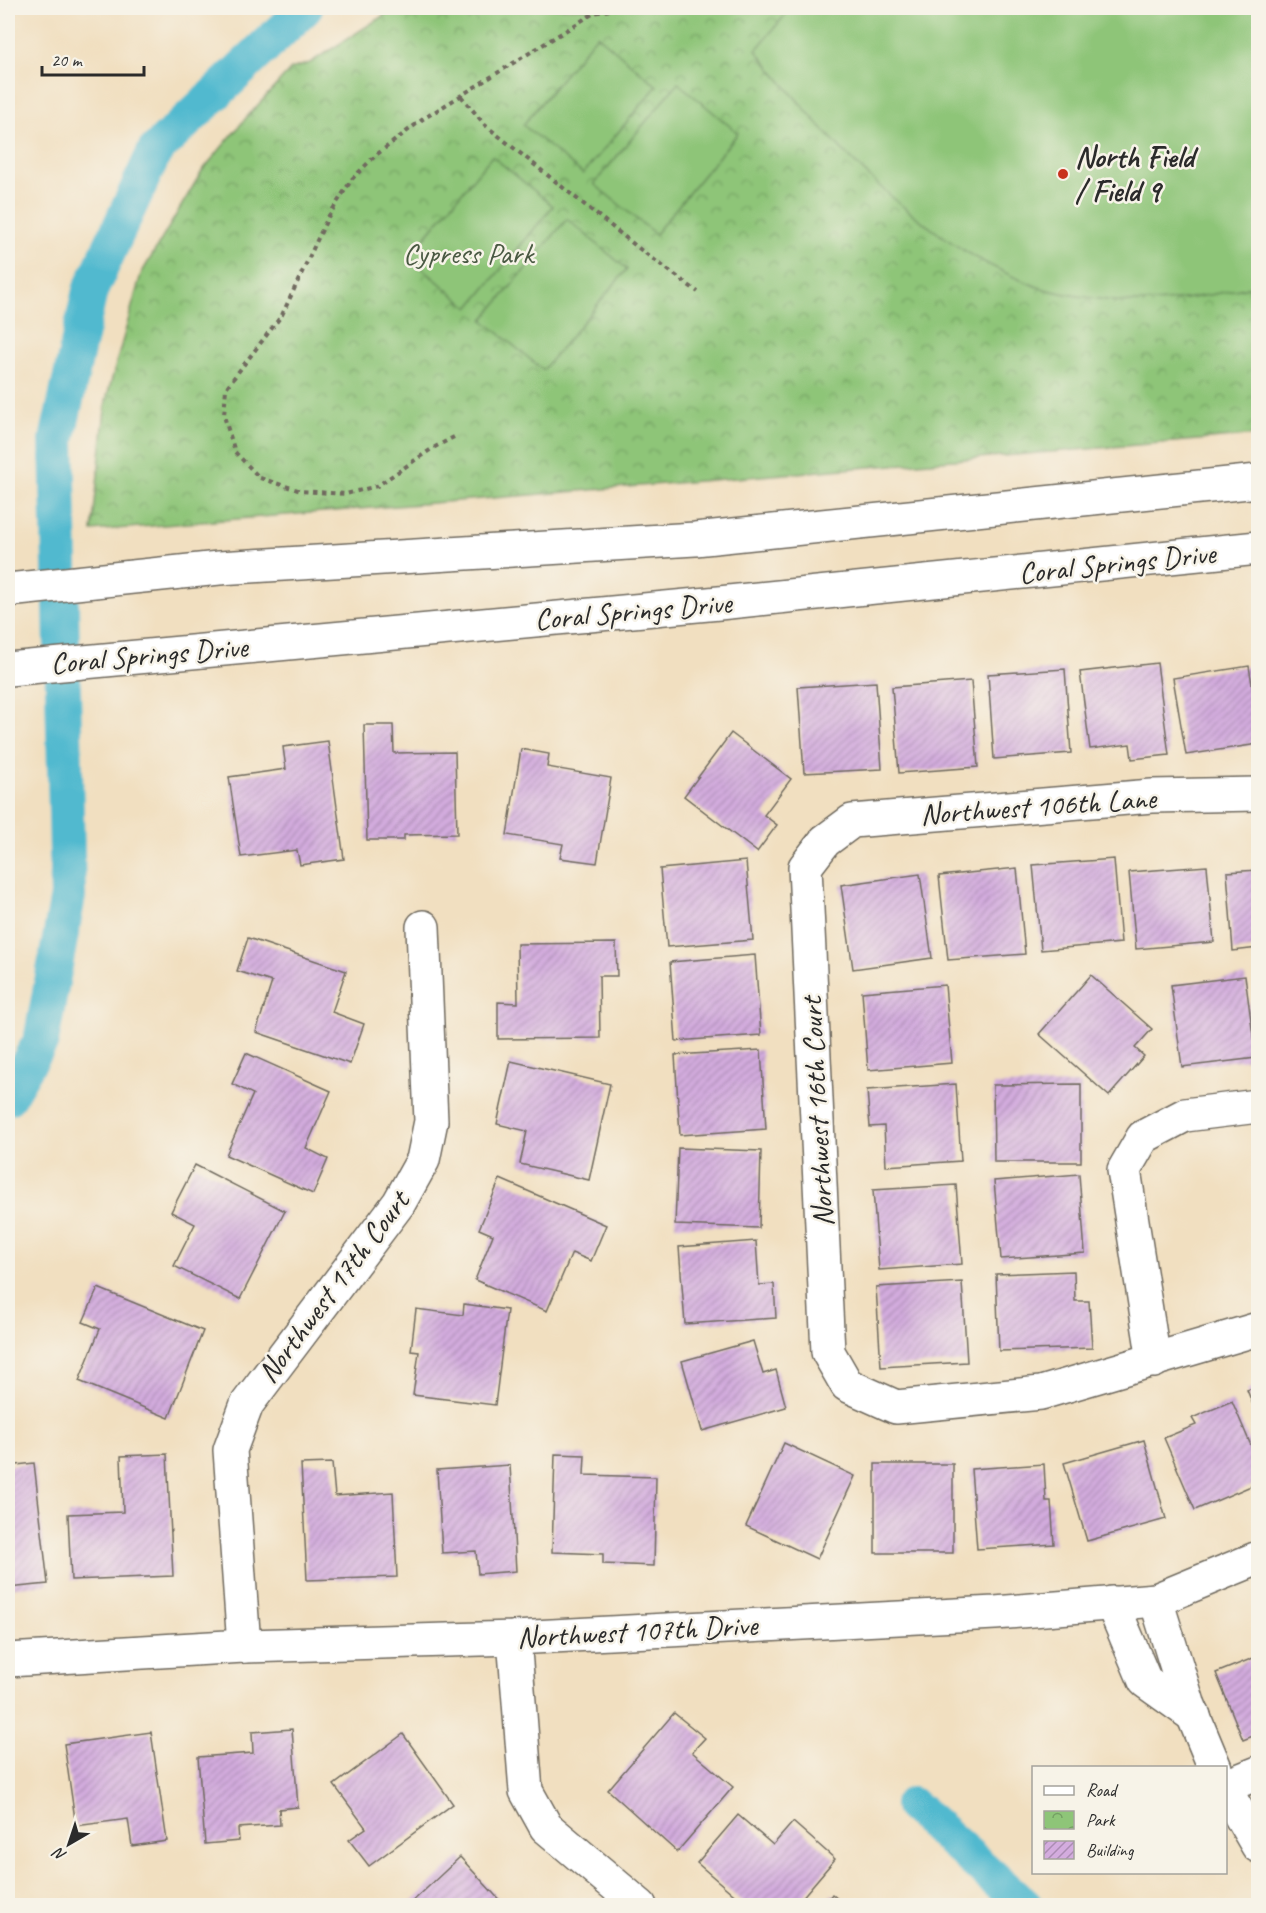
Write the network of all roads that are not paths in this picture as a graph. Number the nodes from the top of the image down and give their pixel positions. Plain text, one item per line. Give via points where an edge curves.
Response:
1 (1258, 481) edge
2 (1258, 548) edge
3 (8, 590) edge
4 (10, 668) edge
5 (1258, 794) edge
6 (825, 841) joint
7 (423, 927) dead end
8 (1258, 1106) edge
9 (1258, 1329) edge
10 (1154, 1361) junction
11 (1258, 1558) edge
12 (1156, 1600) junction
13 (1112, 1603) junction
14 (514, 1638) junction
15 (244, 1646) junction
16 (8, 1660) edge
17 (1194, 1716) junction
18 (1215, 1766) edge
19 (1258, 1773) edge
20 (1227, 1786) edge
21 (1227, 1793) edge
22 (1258, 1846) edge
23 (639, 1905) edge

1 - 3 street via 695,539 219,568
2 - 4 street, Coral Springs Drive via 719,603
5 - 6 street, Northwest 106th Lane via 1152,796 852,821
6 - 10 street, Northwest 16th Court via 805,867 828,1352 848,1385 896,1407 1041,1393
7 - 15 street, Northwest 17th Court via 431,1121 423,1160 399,1203 247,1404 230,1450
8 - 10 street via 1185,1115 1143,1137 1124,1170
9 - 10 street
11 - 12 street, Northwest 107th Drive
12 - 13 street, Northwest 107th Drive
12 - 17 street
13 - 14 street, Northwest 107th Drive via 995,1613
13 - 17 street via 1145,1681
14 - 15 street, Northwest 107th Drive
14 - 23 street via 526,1791 546,1827
15 - 16 street, Northwest 107th Drive
17 - 18 street
19 - 20 street
21 - 22 street

